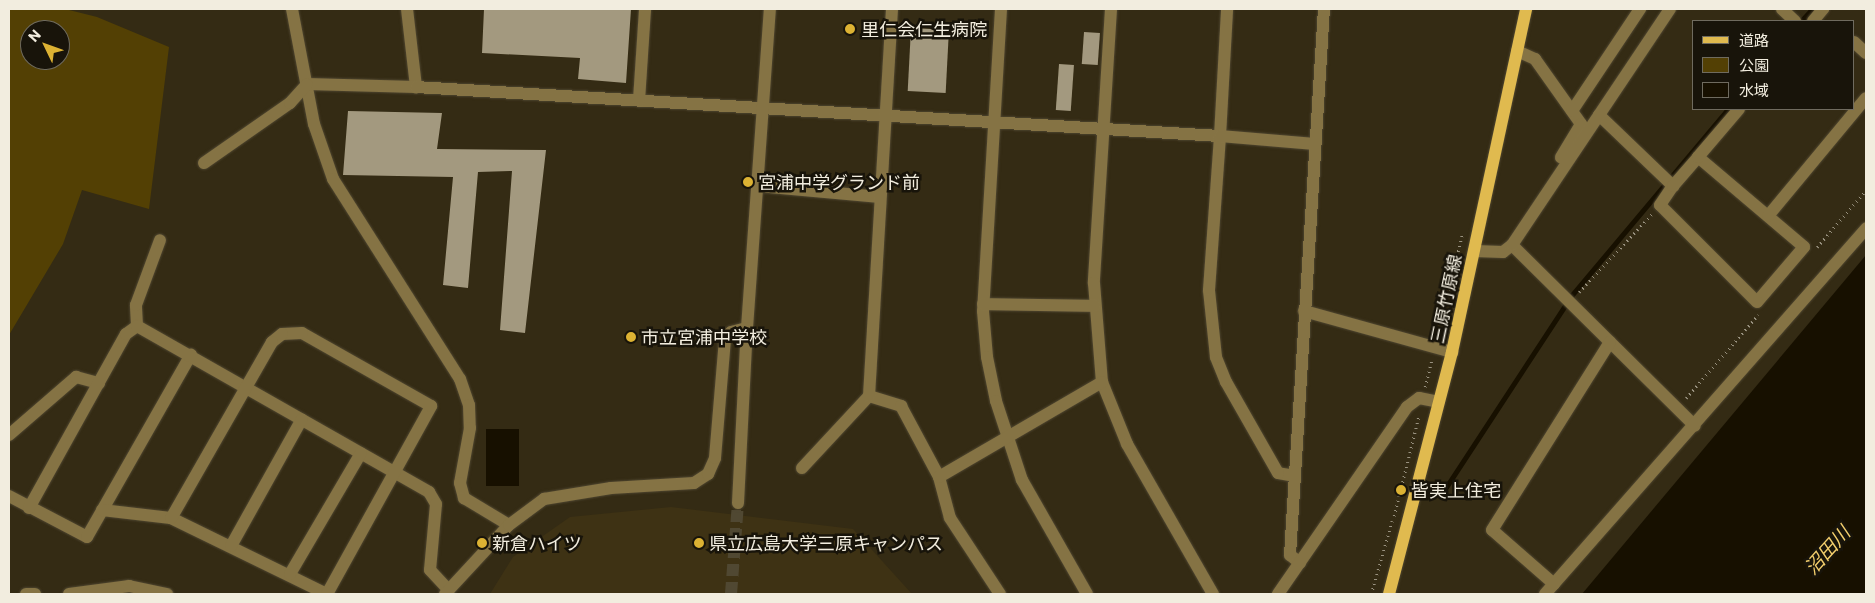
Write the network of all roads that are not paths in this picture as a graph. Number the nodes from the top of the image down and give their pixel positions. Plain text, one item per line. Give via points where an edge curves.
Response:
1 (292, 9) edge
2 (407, 9) edge
3 (645, 9) edge
4 (770, 9) edge
5 (892, 9) edge
6 (1001, 9) edge
7 (1111, 9) edge
8 (1227, 9) edge
9 (1324, 9) edge
10 (1523, 9) edge
11 (1640, 9) edge
12 (1670, 9) edge
13 (1782, 9) edge
14 (1794, 20) edge
15 (1855, 43) edge
16 (1517, 51) junction
17 (1866, 53) edge
18 (306, 84) junction
19 (416, 87) junction
20 (1866, 98) edge
21 (639, 100) junction
22 (763, 110) junction
23 (1738, 110) edge
24 (1572, 111) junction
25 (1599, 115) junction
26 (885, 118) junction
27 (994, 125) junction
28 (1104, 131) junction
29 (1220, 136) junction
30 (1314, 144) junction
31 (1698, 157) junction
32 (204, 163) dead end
33 (1566, 164) junction
34 (759, 186) junction
35 (1673, 186) junction
36 (880, 197) junction
37 (1768, 216) junction
38 (1866, 228) edge
39 (160, 240) dead end
40 (1512, 245) junction
41 (1474, 251) junction
42 (984, 304) junction
43 (1095, 306) junction
44 (1304, 311) junction
45 (137, 326) junction
46 (747, 328) junction
47 (1610, 342) junction
48 (1452, 352) junction
49 (191, 355) junction
50 (1102, 382) junction
51 (99, 383) junction
52 (247, 387) junction
53 (870, 396) junction
54 (1439, 402) junction
55 (302, 419) junction
56 (1694, 426) junction
57 (9, 435) edge
58 (1006, 438) junction
59 (360, 453) junction
60 (802, 468) dead end
61 (394, 472) junction
62 (1295, 476) junction
63 (939, 477) junction
64 (9, 496) edge
65 (738, 503) tunnel mouth
66 (29, 508) junction
67 (102, 510) junction
68 (171, 518) junction
69 (509, 525) junction
70 (231, 546) junction
71 (1300, 562) junction
72 (290, 574) junction
73 (1554, 584) junction
74 (447, 592) edge
75 (26, 594) edge
76 (35, 594) edge
77 (69, 594) edge
78 (167, 594) edge
79 (1000, 594) edge
80 (1087, 594) edge
81 (1213, 594) edge
82 (1278, 594) edge
83 (1389, 594) edge
84 (1545, 594) edge

1 - 18 street
2 - 19 street
3 - 21 street
4 - 22 street
5 - 26 street
6 - 27 street
7 - 28 street
8 - 29 street
9 - 30 street
10 - 16 main road, 三原竹原線
11 - 24 street
12 - 25 street
13 - 14 street
15 - 17 street
16 - 24 street via 1536,59
16 - 41 main road, 三原竹原線
18 - 19 street
18 - 32 street via 290,103
18 - 69 street via 314,124 333,179 460,379 469,405 470,428 460,483 464,498
19 - 21 street
20 - 37 street
21 - 22 street
22 - 26 street
22 - 34 street
23 - 31 street
24 - 33 street via 1581,124 1560,158
25 - 33 street
25 - 35 street
26 - 27 street
26 - 36 street
27 - 28 street
27 - 42 street
28 - 29 street
28 - 43 street
29 - 30 street
29 - 62 street via 1209,290 1216,357 1226,382 1278,473
30 - 44 street
31 - 35 street
31 - 37 street
33 - 40 street
34 - 36 street
34 - 46 street
35 - 37 street via 1660,205 1757,302 1804,246
36 - 53 street
38 - 56 street
39 - 45 street via 136,305
40 - 41 street via 1503,252
40 - 47 street
41 - 48 main road, 三原竹原線
42 - 43 street
42 - 58 street via 987,356
43 - 50 street
44 - 48 street
44 - 62 street
45 - 49 street
45 - 51 street via 126,334
46 - 65 street
46 - 69 street via 731,332 725,339 715,458 708,474 694,483 611,488 544,499
47 - 56 street
47 - 73 street via 1492,530
48 - 54 main road, 三原竹原線
49 - 52 street
49 - 67 street
50 - 58 street
50 - 81 street via 1127,444
51 - 57 street via 76,378
51 - 66 street
52 - 55 street
52 - 61 street via 272,342 282,334 302,333 431,406
52 - 68 street
53 - 60 street
53 - 63 street via 901,406
54 - 71 street via 1422,399 1407,407
54 - 83 main road, 三原竹原線
55 - 59 street
55 - 70 street
56 - 73 street
58 - 63 street
58 - 80 street via 1022,480
59 - 61 street
59 - 72 street
61 - 72 street via 327,594
61 - 74 street via 429,492 436,504 430,570
62 - 71 street via 1290,555
63 - 79 street via 950,518
64 - 66 street
66 - 67 street via 87,537
67 - 68 street
68 - 70 street
69 - 74 street
70 - 72 street
71 - 82 street
73 - 84 street
75 - 76 street
77 - 78 street via 129,586

